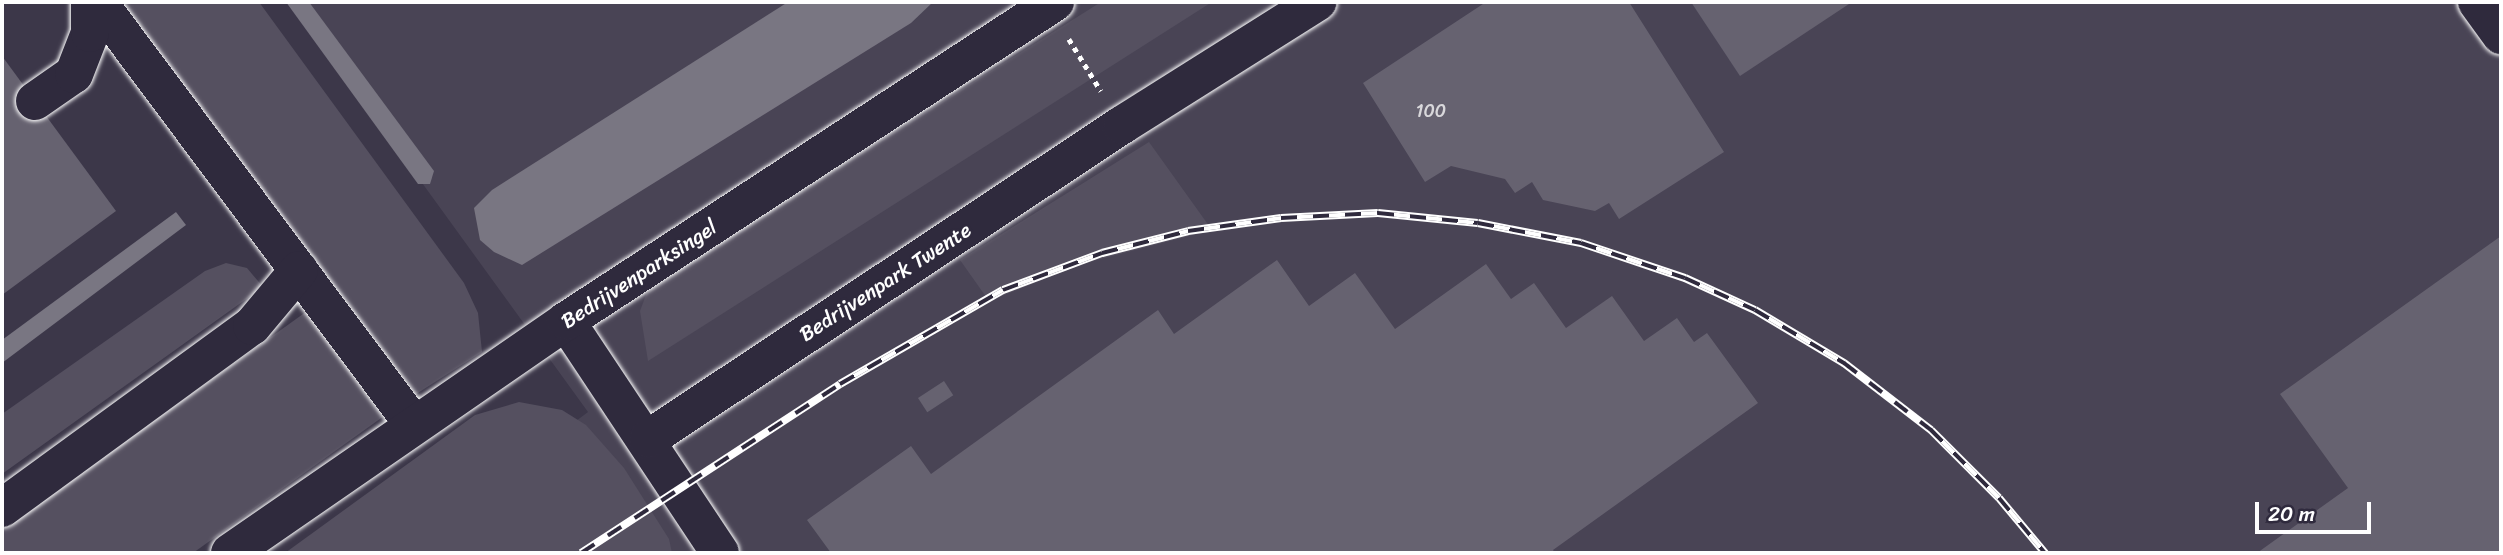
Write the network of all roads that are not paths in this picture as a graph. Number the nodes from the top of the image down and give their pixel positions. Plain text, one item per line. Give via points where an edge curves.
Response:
1 (90, 2) edge
2 (98, 2) edge
3 (1318, 2) edge
4 (2477, 2) edge
5 (1045, 4) edge
6 (2501, 35) edge
7 (35, 101) dead end
8 (299, 270) junction
9 (566, 321) junction
10 (414, 425) junction
11 (648, 439) junction
12 (2, 508) edge
13 (230, 553) edge
14 (720, 553) edge

1 - 7 street via 90,33 74,74
2 - 8 street
3 - 11 street, Bedrijvenpark Twente via 1122,125
4 - 6 street
5 - 9 street, Bedrijvenparksingel
8 - 10 street
8 - 12 street via 253,326
9 - 10 street, Bedrijvenparksingel
9 - 11 street
10 - 13 street, Bedrijvenparksingel
11 - 14 street

